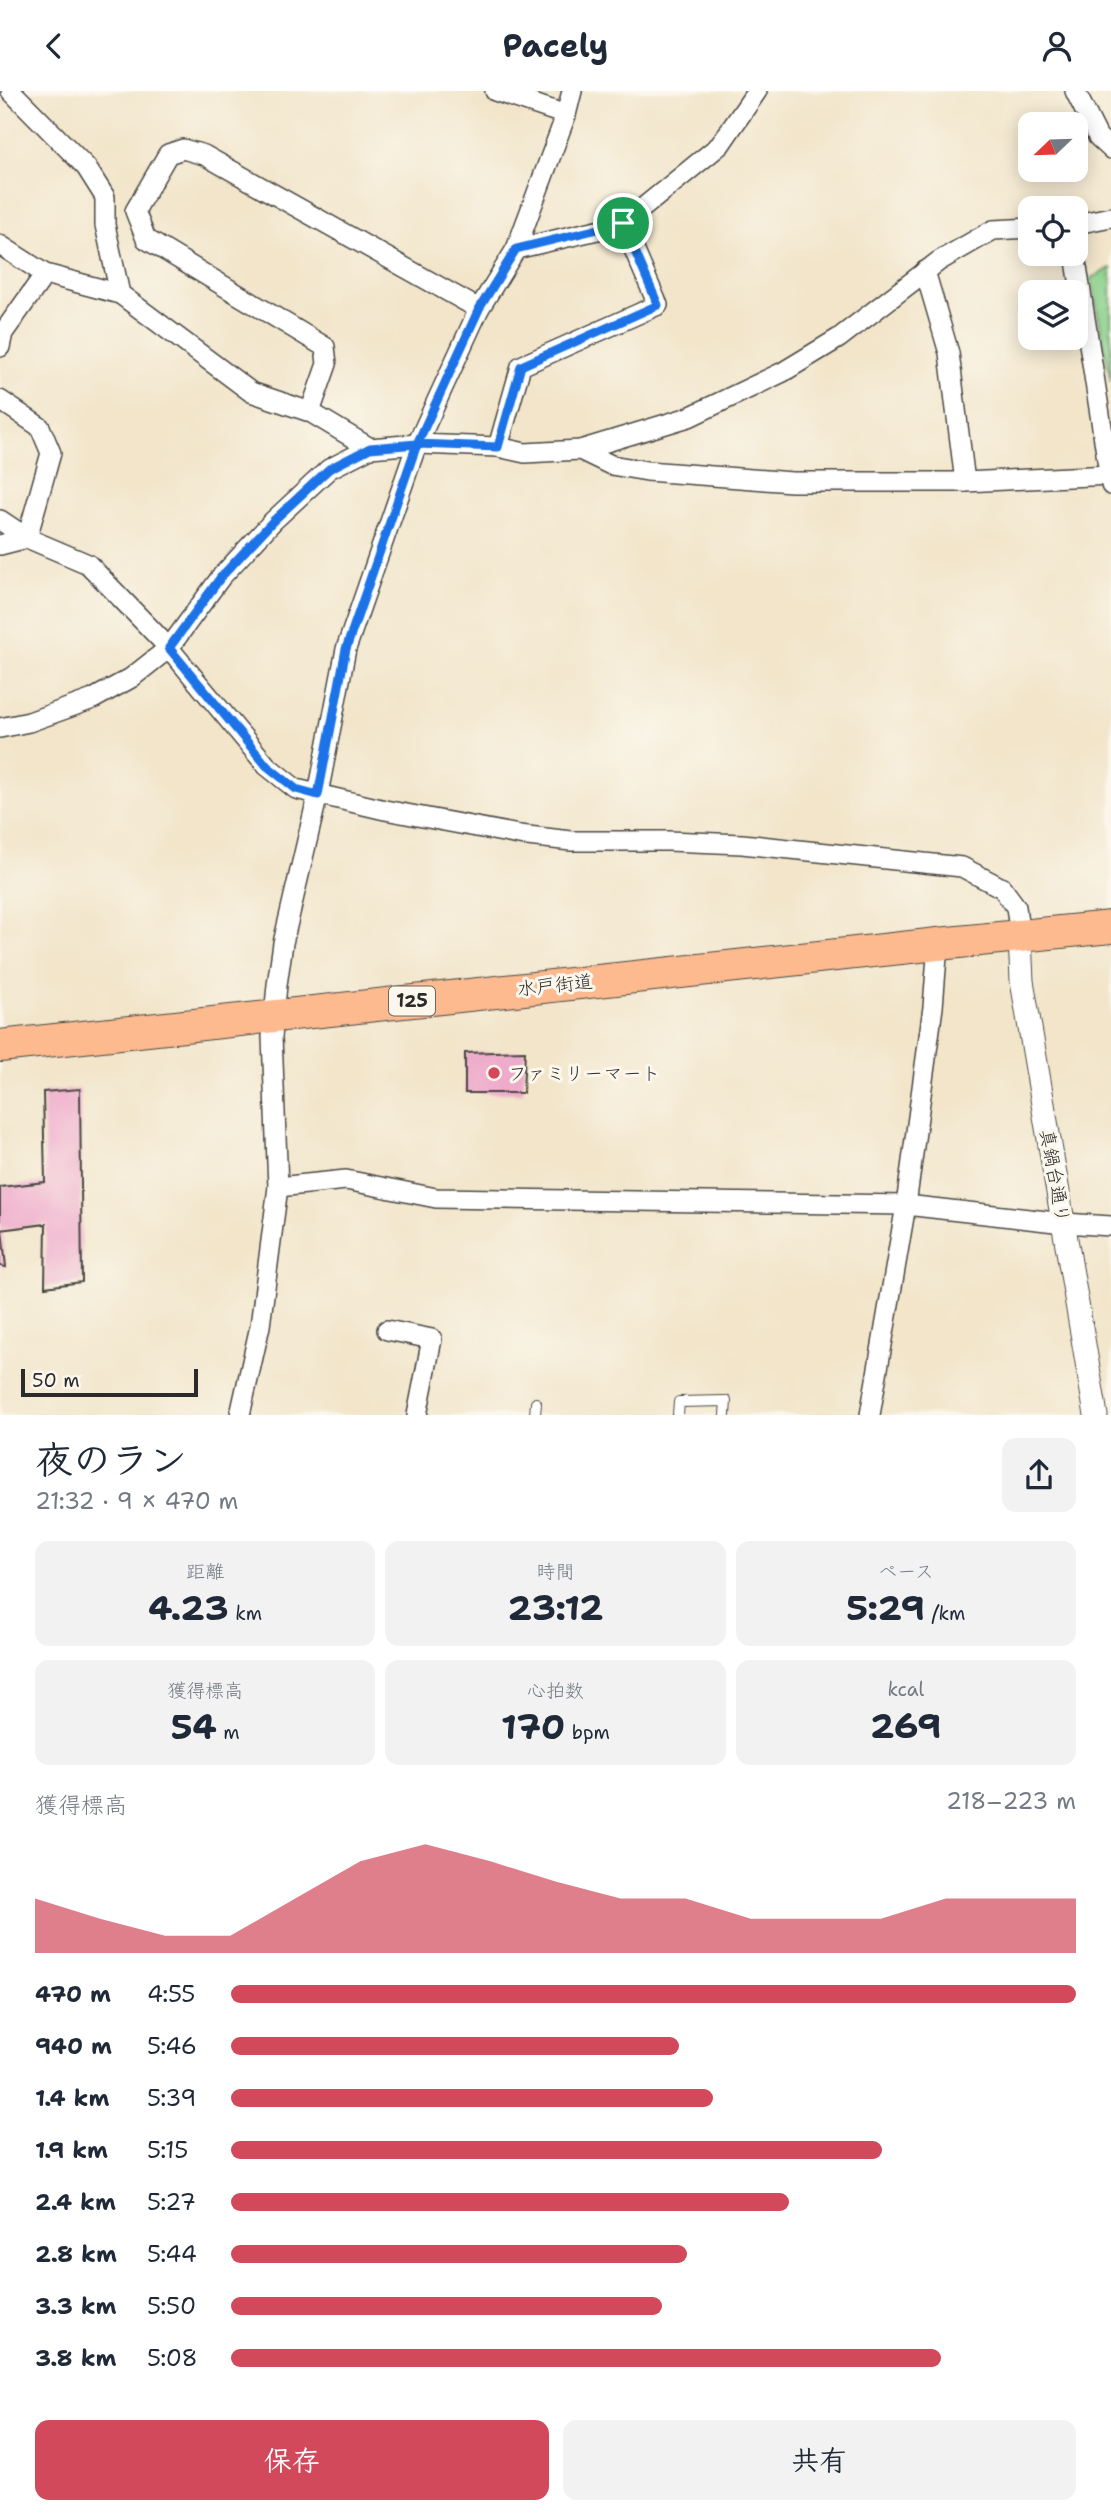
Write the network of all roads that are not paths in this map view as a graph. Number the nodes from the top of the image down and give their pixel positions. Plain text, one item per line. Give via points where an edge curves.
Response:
1 (11, 91) edge
2 (495, 91) edge
3 (572, 91) edge
4 (757, 91) edge
5 (1075, 91) edge
6 (566, 114) junction
7 (1107, 139) edge
8 (1111, 217) edge
9 (1088, 222) edge
10 (623, 223) junction
11 (1018, 229) edge
12 (0, 245) edge
13 (516, 249) junction
14 (1077, 266) edge
15 (925, 271) junction
16 (45, 274) junction
17 (120, 294) junction
18 (479, 309) junction
19 (0, 347) edge
20 (0, 400) edge
21 (310, 412) junction
22 (417, 444) junction
23 (498, 447) junction
24 (370, 448) junction
25 (580, 450) junction
26 (1110, 480) edge
27 (965, 482) junction
28 (0, 520) edge
29 (27, 538) junction
30 (0, 545) edge
31 (169, 648) junction
32 (0, 728) edge
33 (318, 795) junction
34 (1111, 927) edge
35 (1020, 937) junction
36 (937, 944) junction
37 (273, 1016) junction
38 (0, 1046) edge
39 (278, 1187) junction
40 (906, 1205) junction
41 (1064, 1223) junction
42 (1111, 1226) edge
43 (387, 1330) dead end
44 (536, 1403) dead end
45 (240, 1415) edge
46 (417, 1415) edge
47 (535, 1415) edge
48 (678, 1415) edge
49 (725, 1415) edge
50 (870, 1415) edge
51 (1096, 1415) edge

1 - 17 street via 86,167 105,197
2 - 6 street
3 - 6 street
4 - 10 street via 720,145
5 - 7 street
6 - 13 street
8 - 9 street
10 - 13 street
10 - 23 street via 658,305 521,366
11 - 15 street via 993,230
12 - 16 street
13 - 18 street
14 - 26 street
15 - 25 street via 838,338 783,372 689,418
15 - 27 street via 949,353
16 - 17 street
16 - 19 street via 3,333
17 - 21 street via 251,392
18 - 21 street via 204,155 183,149 168,154 135,211 146,239 325,347 327,364
18 - 22 street
20 - 29 street via 40,427 51,453
21 - 24 street
22 - 23 street
22 - 24 street
22 - 33 street via 346,649
23 - 25 street via 525,453
24 - 31 street via 329,469 273,521 221,577
25 - 27 street via 611,465 647,471 792,482
26 - 27 street
28 - 29 street
29 - 30 street
29 - 31 street via 88,563
31 - 32 street via 131,678 93,699
31 - 33 street via 267,766 296,789
33 - 35 street via 571,841 742,844 961,867 1002,888 1016,907
33 - 37 street via 283,943
34 - 35 highway, 水戸街道 / 125
35 - 36 highway, 水戸街道 / 125
35 - 41 street, 真鍋台通り via 1023,981
36 - 37 highway, 水戸街道 / 125
36 - 40 street
37 - 38 highway, 水戸街道 / 125
37 - 39 street
39 - 40 street via 346,1180 436,1198
39 - 45 street via 260,1326
40 - 41 street
40 - 50 street
41 - 42 street
41 - 51 street, 真鍋台通り
43 - 46 street via 432,1339
44 - 47 lane
48 - 49 lane via 679,1402 726,1401

